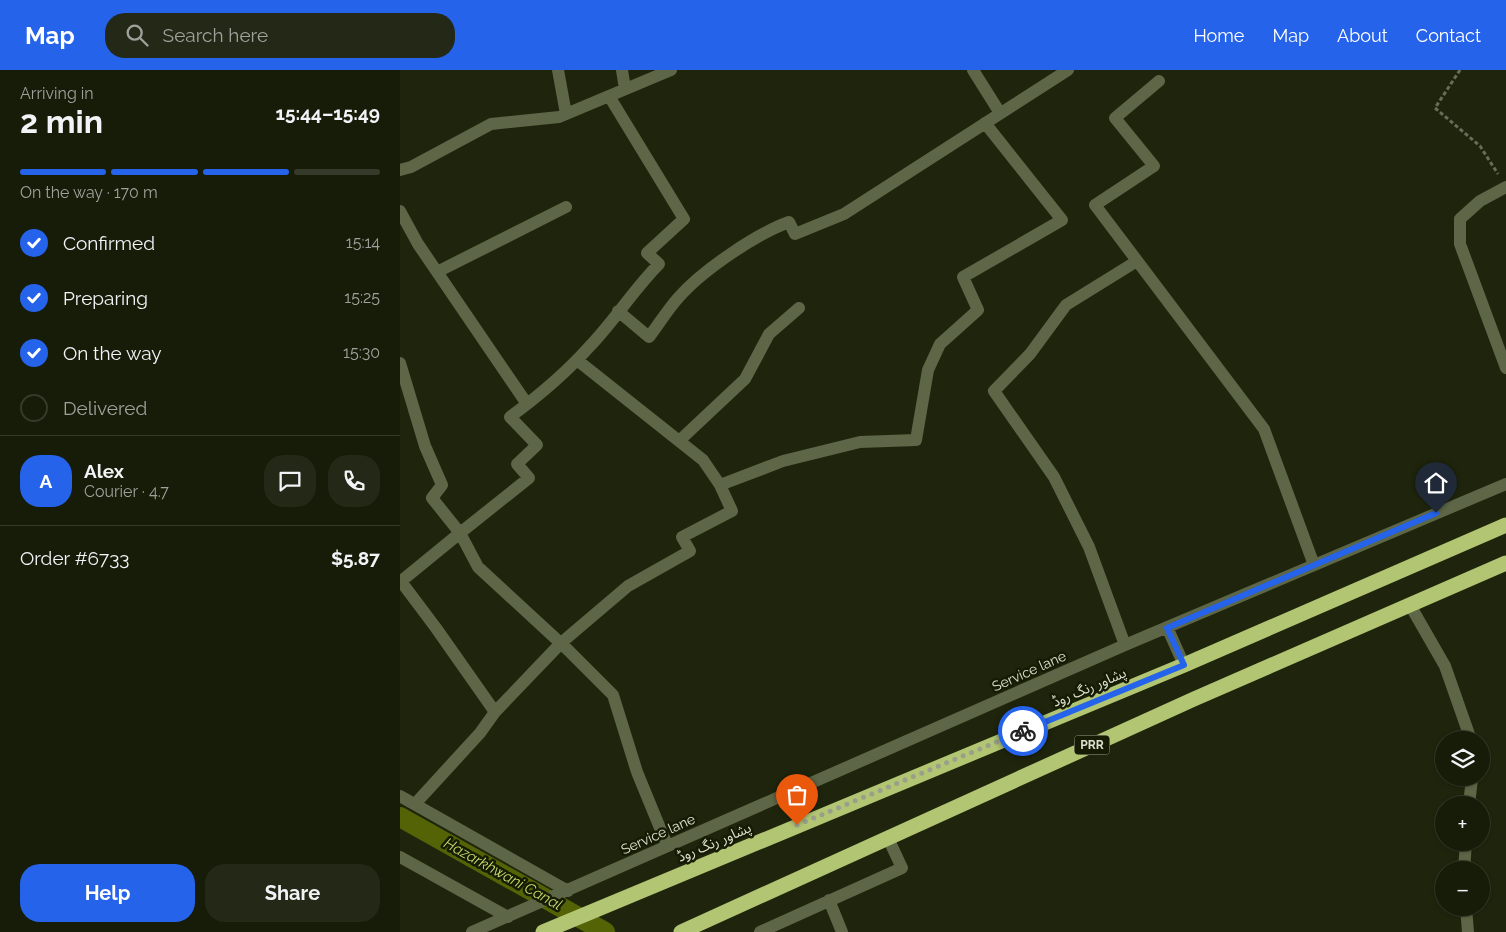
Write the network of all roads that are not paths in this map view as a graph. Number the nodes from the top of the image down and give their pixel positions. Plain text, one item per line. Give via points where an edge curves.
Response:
1 (558, 70) edge
2 (622, 70) edge
3 (671, 70) edge
4 (973, 70) edge
5 (1068, 70) edge
6 (1159, 82) dead end
7 (625, 89) junction
8 (609, 96) junction
9 (1000, 113) junction
10 (566, 114) junction
11 (985, 124) junction
12 (400, 170) edge
13 (1503, 182) edge
14 (566, 207) dead end
15 (400, 211) edge
16 (1137, 261) junction
17 (436, 272) junction
18 (799, 308) dead end
19 (618, 312) junction
20 (577, 360) junction
21 (400, 363) edge
22 (1506, 368) edge
23 (527, 404) junction
24 (679, 441) junction
25 (1506, 484) edge
26 (720, 485) junction
27 (1506, 525) edge
28 (460, 533) junction
29 (1506, 563) edge
30 (1314, 565) junction
31 (400, 581) edge
32 (1410, 605) junction
33 (1167, 628) junction
34 (561, 643) junction
35 (1125, 645) junction
36 (1184, 665) junction
37 (495, 712) junction
38 (1468, 731) edge
39 (400, 796) edge
40 (415, 804) junction
41 (888, 838) junction
42 (667, 845) junction
43 (400, 857) edge
44 (567, 891) junction
45 (830, 900) junction
46 (1467, 916) edge
47 (508, 917) junction
48 (472, 932) edge
49 (543, 932) edge
50 (681, 932) edge
51 (761, 932) edge
52 (842, 932) edge
53 (1468, 932) edge

1 - 10 street
2 - 7 street
3 - 7 street
4 - 9 street
5 - 9 street
6 - 16 street via 1116,118 1154,166 1095,205
7 - 8 street
8 - 10 street
8 - 19 street via 684,219 647,254 659,264
9 - 11 street
10 - 12 street via 491,124
11 - 19 street via 844,214 795,234 789,222 769,229 716,264 680,296 649,337
11 - 26 street via 1062,220 963,277 978,310 940,344 928,370 916,440 860,442 783,461
13 - 22 street via 1460,219 1460,244
14 - 17 street
15 - 17 street
16 - 30 street via 1264,429
16 - 35 street via 1066,305 1030,354 994,391 1054,477 1089,547
17 - 23 street
18 - 24 street via 770,334 745,379
19 - 20 street
20 - 23 street via 548,389
20 - 24 street
21 - 28 street via 425,446 442,485 432,498
23 - 28 street via 510,417 537,445 517,464 529,478
24 - 26 street via 703,460
25 - 30 street, Service lane
26 - 34 street via 732,511 682,536 690,551 628,586
27 - 36 highway, پشاور رنگ روڈ
28 - 31 street
28 - 34 street via 478,567
29 - 32 highway, PRR
30 - 33 street, Service lane
31 - 37 street
32 - 38 street via 1445,666
32 - 41 highway, PRR
33 - 35 street, Service lane
33 - 36 street
34 - 37 street
34 - 42 street via 613,695 637,772
35 - 42 street, Service lane
36 - 49 highway, پشاور رنگ روڈ
37 - 40 street
39 - 40 street
40 - 44 street
41 - 45 street via 902,868
41 - 50 highway, PRR
42 - 44 street, Service lane
43 - 47 street
44 - 47 street, Service lane
45 - 51 street
45 - 52 street
46 - 53 street
47 - 48 street, Service lane

